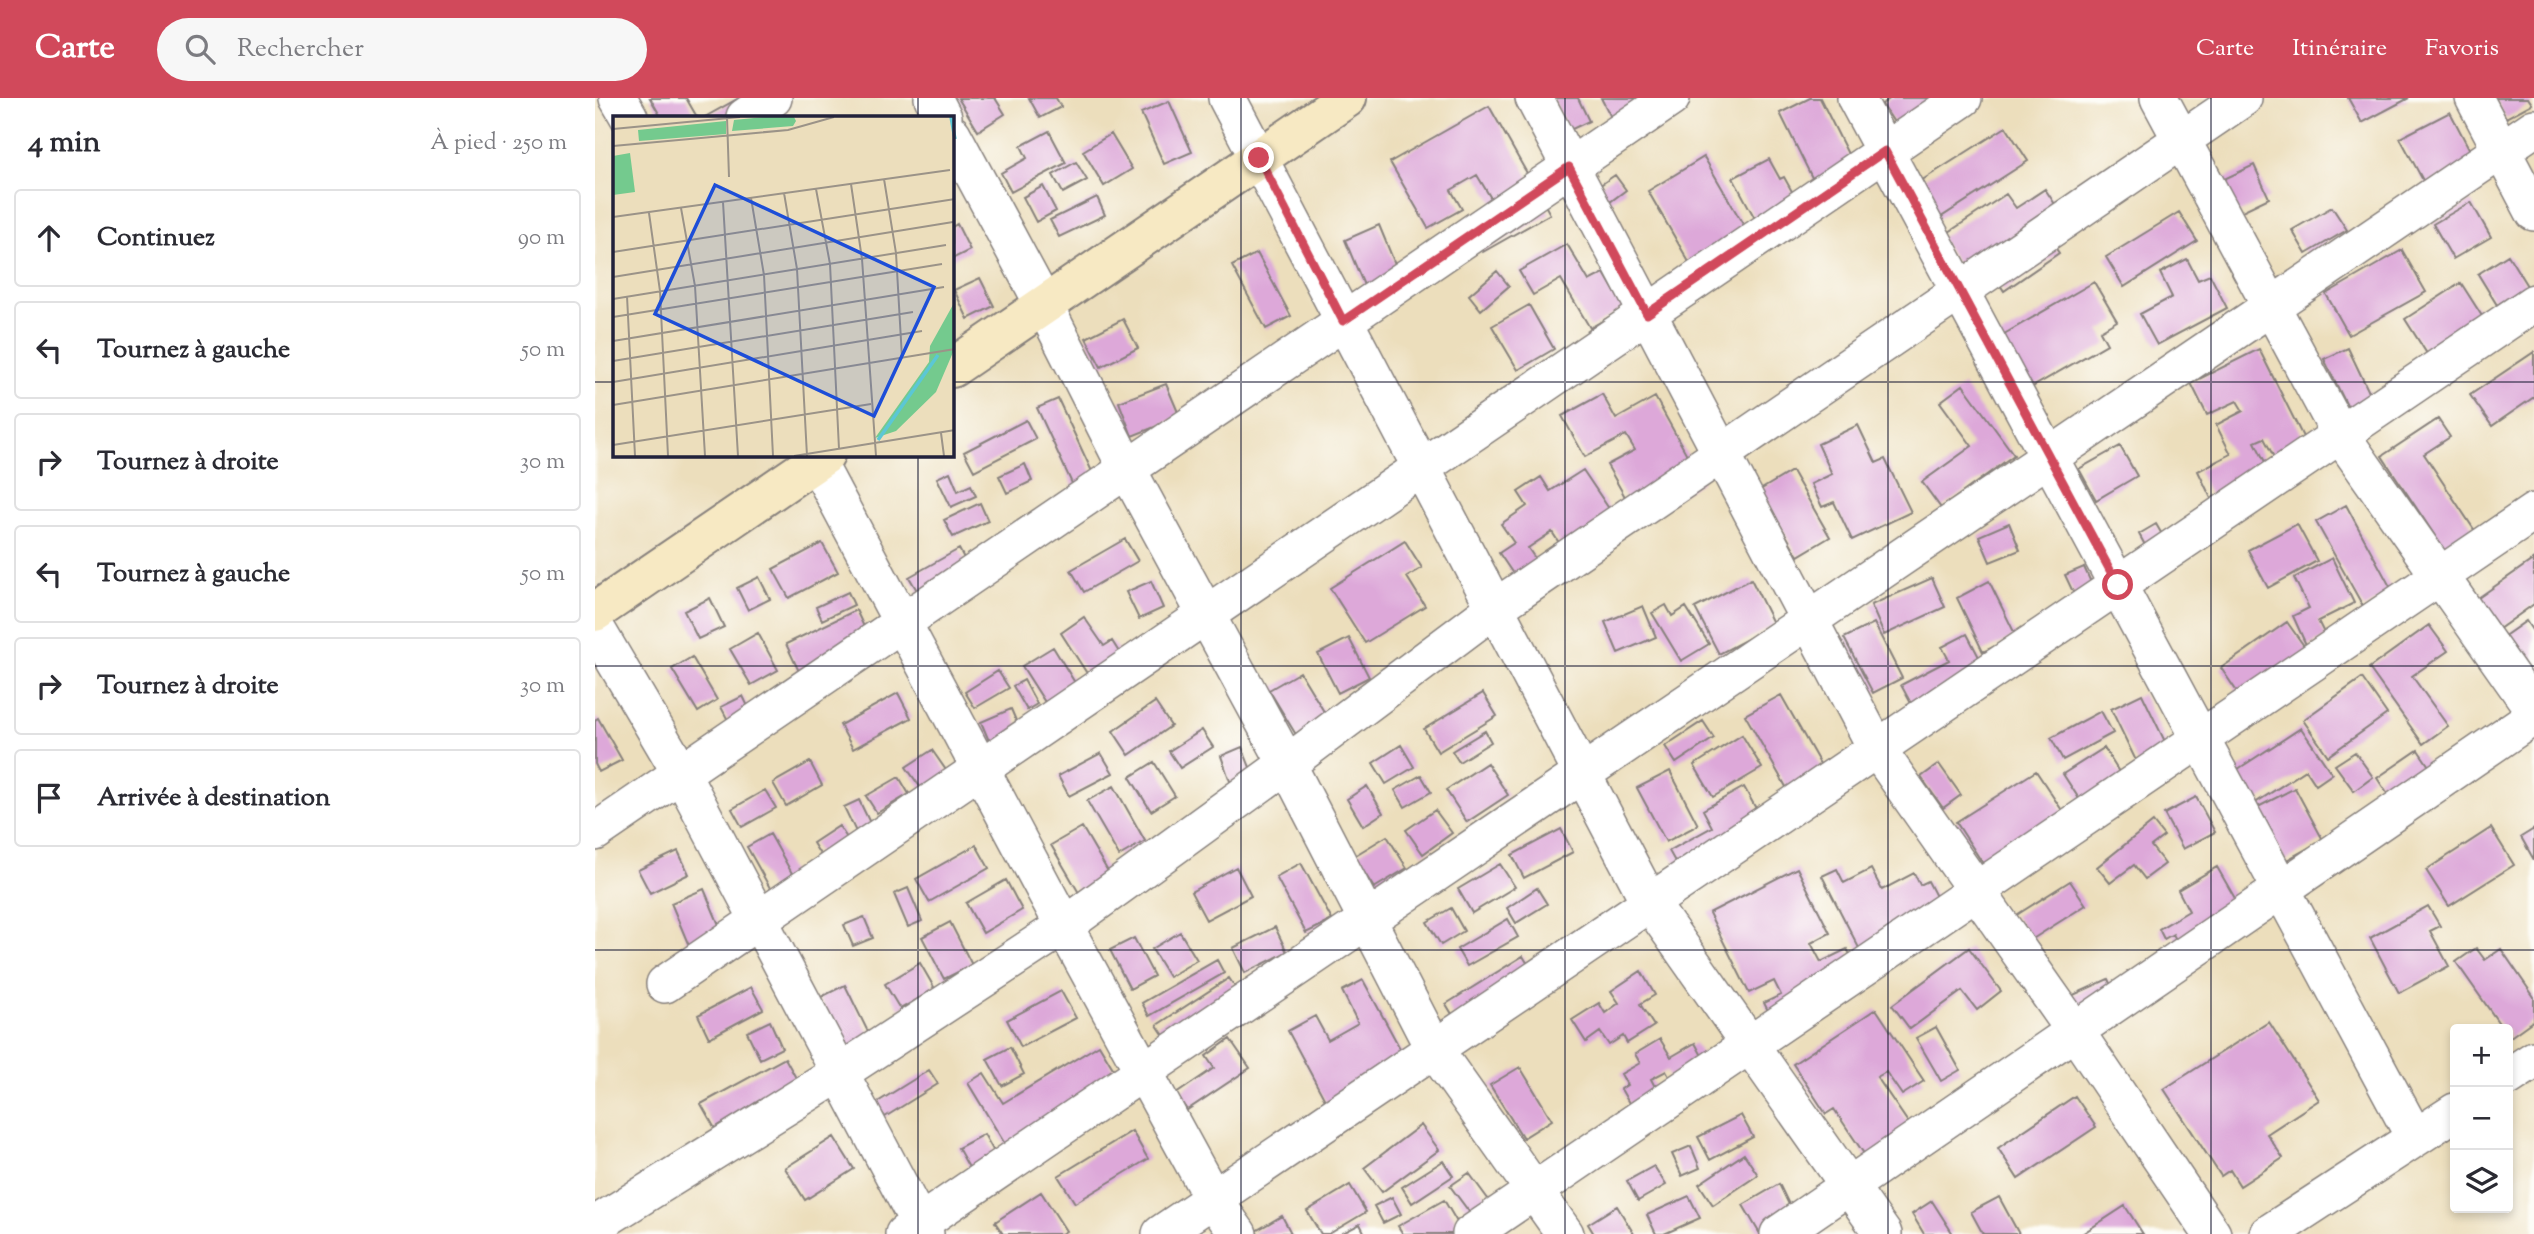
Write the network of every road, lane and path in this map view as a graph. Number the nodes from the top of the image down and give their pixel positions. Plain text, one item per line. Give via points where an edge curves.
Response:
1 (618, 98) edge
2 (773, 98) edge
3 (933, 98) edge
4 (1227, 98) edge
5 (1347, 98) edge
6 (1534, 98) edge
7 (1671, 98) edge
8 (1856, 98) edge
9 (1963, 98) edge
10 (2159, 98) edge
11 (2243, 98) edge
12 (2474, 98) edge
13 (628, 116) edge
14 (746, 116) edge
15 (942, 116) edge
16 (2534, 128) edge
17 (954, 138) edge
18 (2181, 140) junction
19 (2502, 150) junction
20 (1885, 151) junction
21 (1259, 158) junction
22 (1569, 167) junction
23 (2534, 212) edge
24 (1960, 291) junction
25 (2534, 303) edge
26 (1044, 305) junction
27 (2271, 307) junction
28 (1647, 314) junction
29 (1343, 321) junction
30 (954, 367) edge
31 (2340, 435) junction
32 (1721, 454) junction
33 (818, 457) edge
34 (2050, 457) junction
35 (1127, 468) junction
36 (1420, 468) junction
37 (2534, 512) edge
38 (2440, 576) junction
39 (2118, 585) junction
40 (1495, 608) junction
41 (595, 612) edge
42 (1206, 615) junction
43 (1808, 621) junction
44 (902, 622) junction
45 (595, 627) edge
46 (2534, 709) edge
47 (2534, 716) edge
48 (2201, 738) junction
49 (1877, 749) junction
50 (1287, 764) junction
51 (981, 768) junction
52 (681, 774) junction
53 (1582, 774) junction
54 (595, 832) edge
55 (2282, 889) junction
56 (1977, 891) junction
57 (1650, 902) junction
58 (758, 920) junction
59 (1367, 920) junction
60 (1064, 926) junction
61 (665, 984) dead end
62 (2075, 1031) junction
63 (1750, 1045) junction
64 (1434, 1049) junction
65 (2534, 1060) edge
66 (841, 1072) junction
67 (1144, 1072) junction
68 (2513, 1074) edge
69 (2450, 1115) edge
70 (2415, 1138) junction
71 (1849, 1185) junction
72 (1535, 1191) junction
73 (1213, 1199) junction
74 (595, 1225) edge
75 (917, 1230) edge
76 (1161, 1234) edge
77 (1238, 1234) edge
78 (1471, 1234) edge
79 (1565, 1234) edge
80 (1779, 1234) edge
81 (1883, 1234) edge
82 (2212, 1234) edge
83 (2268, 1234) edge

1 - 13 street
2 - 14 street
3 - 15 street
4 - 21 street
5 - 21 street
6 - 22 street
7 - 22 street
8 - 20 street
9 - 20 street
10 - 18 street
11 - 18 street
12 - 19 street
16 - 19 street
17 - 26 street
18 - 24 street
18 - 27 street
19 - 23 street
19 - 27 street
20 - 24 street
20 - 28 street
21 - 26 street
21 - 29 street
22 - 28 street
22 - 29 street
24 - 32 street
24 - 34 street
25 - 31 street
26 - 30 street
26 - 35 street
27 - 31 street
27 - 34 street
28 - 32 street
28 - 36 street
29 - 35 street
29 - 36 street
31 - 38 street
31 - 39 street
32 - 40 street
32 - 43 street
33 - 41 street
33 - 44 street
34 - 39 street
34 - 43 street
35 - 42 street
35 - 44 street
36 - 40 street
36 - 42 street
37 - 38 street
38 - 46 street
38 - 48 street
39 - 48 street
39 - 49 street
40 - 50 street
40 - 53 street
42 - 50 street
42 - 51 street
43 - 49 street
43 - 53 street
44 - 51 street
44 - 52 street
45 - 52 street
47 - 55 street
48 - 55 street
48 - 56 street
49 - 56 street
49 - 57 street
50 - 59 street
50 - 60 street
51 - 58 street
51 - 60 street
52 - 54 street
52 - 58 street
53 - 57 street
53 - 59 street
55 - 62 street
55 - 70 street
56 - 62 street
56 - 63 street
57 - 63 street
57 - 64 street
58 - 61 street
58 - 66 street
59 - 64 street
59 - 67 street
60 - 66 street
60 - 67 street
62 - 71 street
62 - 82 street
63 - 71 street
63 - 72 street
64 - 72 street
64 - 73 street
65 - 68 street
66 - 74 street
66 - 75 street
67 - 73 street
67 - 75 street
69 - 70 street
70 - 83 street
71 - 80 street
71 - 81 street
72 - 78 street
72 - 79 street
73 - 76 street
73 - 77 street

